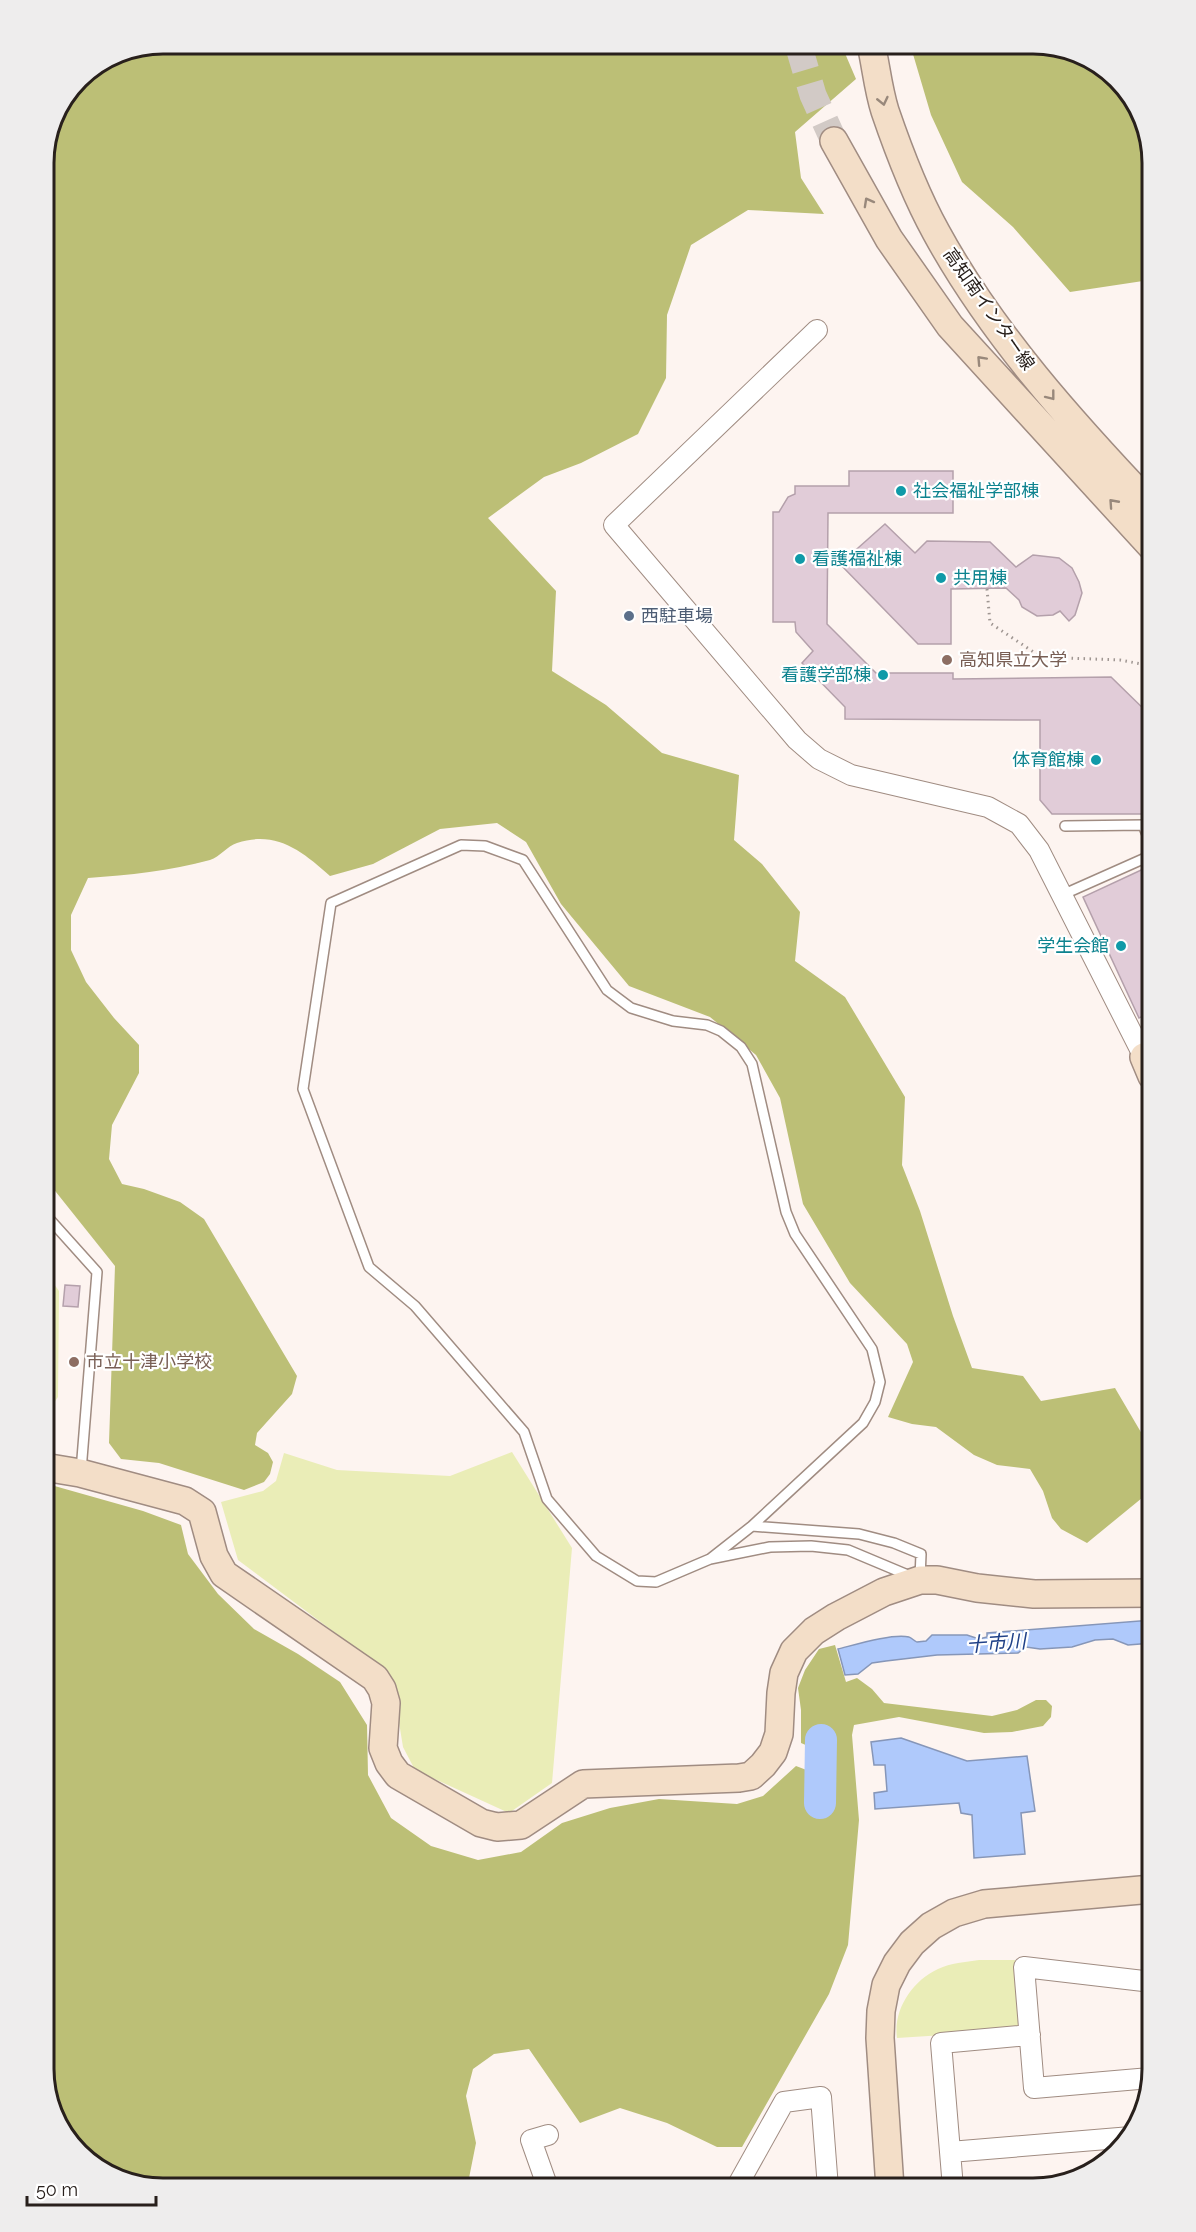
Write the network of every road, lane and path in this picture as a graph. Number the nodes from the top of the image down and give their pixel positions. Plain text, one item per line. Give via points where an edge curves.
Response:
1 (873, 54) edge
2 (834, 141) tunnel mouth
3 (817, 330) dead end
4 (1142, 496) edge
5 (1142, 536) edge
6 (987, 589) dead end
7 (1142, 664) edge
8 (1142, 825) edge
9 (1065, 826) dead end
10 (1142, 860) edge
11 (1062, 896) junction
12 (1142, 1047) edge
13 (54, 1224) edge
14 (54, 1469) edge
15 (80, 1473) junction
16 (752, 1526) junction
17 (710, 1559) junction
18 (920, 1580) junction
19 (1142, 1593) edge
20 (1142, 1890) edge
21 (1142, 1981) edge
22 (1030, 2035) junction
23 (1141, 2079) edge
24 (548, 2135) dead end
25 (1117, 2138) edge
26 (950, 2152) junction
27 (544, 2178) edge
28 (742, 2178) edge
29 (827, 2178) edge
30 (889, 2178) edge
31 (952, 2178) edge

1 -> 4 street, 高知南インター線 via 884,108 937,233 984,308 1055,400
5 -> 2 street, 高知南インター線 via 950,326 889,239
3 - 11 street via 614,525 797,740 819,759 851,775 988,807 1019,824 1039,850
6 - 7 path via 990,623 1041,657
8 - 9 lane
10 - 11 lane
11 - 12 street
13 - 15 lane via 97,1272
14 - 15 street
15 - 18 street via 185,1501 202,1512 214,1556 224,1574 375,1678 386,1703 383,1748 398,1775 481,1823 497,1827 521,1825 583,1784 751,1776 773,1752 779,1734 784,1673 794,1651 836,1617 884,1592
16 - 17 lane
16 - 17 lane via 863,1423 875,1402 880,1382 872,1349 795,1234 786,1212 752,1064 741,1047 722,1031 707,1025 673,1021 623,1002 608,990 522,860 485,846 461,845 331,903 303,1089 369,1267 414,1306 524,1432 548,1499 596,1556 637,1581 656,1582
16 - 18 lane via 859,1534 894,1543 921,1554
17 - 18 lane via 770,1547 811,1546 848,1550
18 - 19 street via 1034,1594
20 - 30 street via 984,1904 954,1913 912,1943 886,1985 881,2011
21 - 22 street via 1024,1967
22 - 23 street via 1034,2088
22 - 26 street via 941,2043
24 - 27 street via 531,2140
25 - 26 street
26 - 31 street
28 - 29 street via 784,2102 821,2097

